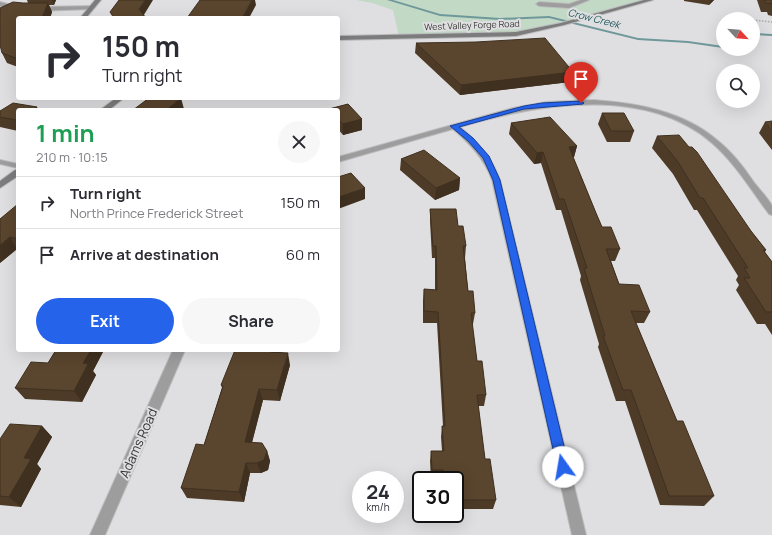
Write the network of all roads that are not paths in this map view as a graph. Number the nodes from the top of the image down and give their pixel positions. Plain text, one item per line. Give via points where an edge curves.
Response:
1 (98, 0) edge
2 (586, 0) edge
3 (650, 0) edge
4 (0, 4) edge
5 (539, 4) dead end
6 (91, 8) junction
7 (85, 16) edge
8 (340, 38) edge
9 (118, 100) edge
10 (107, 108) edge
11 (454, 126) junction
12 (340, 159) edge
13 (0, 162) edge
14 (16, 166) edge
15 (16, 173) edge
16 (0, 185) edge
17 (772, 212) edge
18 (179, 352) edge
19 (97, 535) edge
20 (579, 535) edge

1 - 6 main road
2 - 5 street via 569,6
3 - 8 main road, West Valley Forge Road via 527,32 501,35
4 - 6 street via 29,9
6 - 7 main road
9 - 10 main road
11 - 12 street
11 - 17 street via 507,111 542,105 601,103 649,110 679,120 715,142
11 - 20 street via 486,157 496,180
13 - 14 street
15 - 16 main road
18 - 19 street, Adams Road

